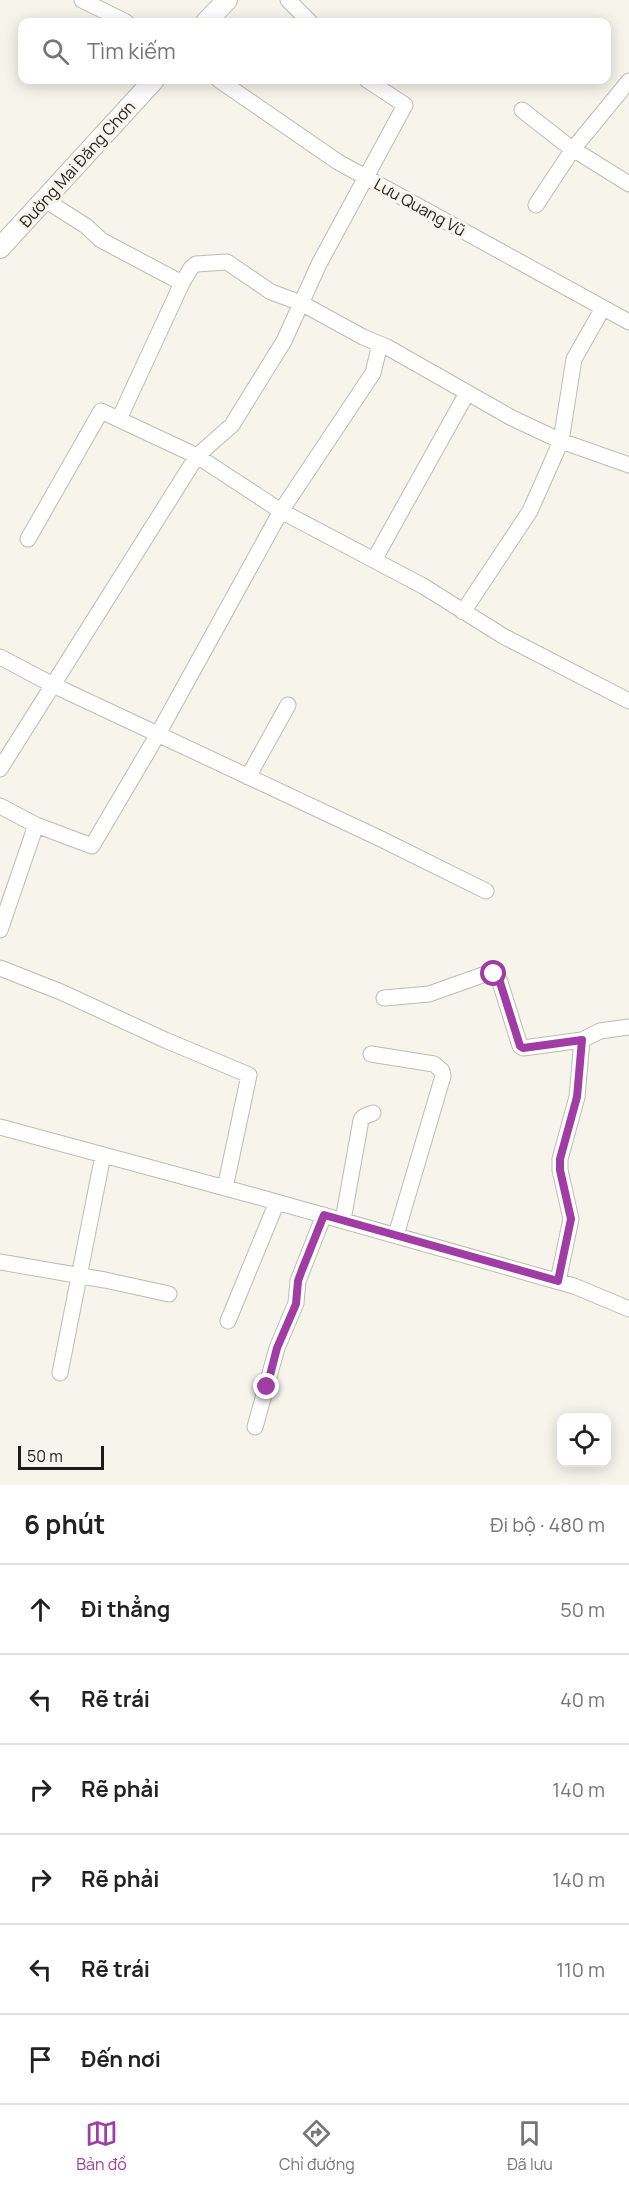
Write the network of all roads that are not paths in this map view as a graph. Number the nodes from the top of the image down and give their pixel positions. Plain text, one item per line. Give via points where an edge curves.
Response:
1 (82, 0) edge
2 (227, 0) edge
3 (288, 0) edge
4 (118, 18) edge
5 (210, 18) edge
6 (306, 18) edge
7 (629, 81) edge
8 (150, 84) edge
9 (225, 84) edge
10 (373, 84) edge
11 (522, 110) dead end
12 (573, 149) junction
13 (367, 178) junction
14 (629, 184) edge
15 (45, 200) junction
16 (536, 205) dead end
17 (0, 248) edge
18 (182, 284) junction
19 (301, 303) junction
20 (603, 308) junction
21 (629, 322) edge
22 (380, 344) junction
23 (467, 393) junction
24 (119, 419) junction
25 (561, 441) junction
26 (197, 456) junction
27 (629, 465) edge
28 (281, 511) junction
29 (28, 539) dead end
30 (374, 560) junction
31 (463, 612) junction
32 (0, 657) edge
33 (53, 685) junction
34 (629, 700) edge
35 (288, 705) dead end
36 (158, 734) junction
37 (0, 769) edge
38 (248, 777) junction
39 (0, 806) edge
40 (36, 825) junction
41 (486, 891) dead end
42 (0, 930) edge
43 (0, 968) edge
44 (384, 998) dead end
45 (629, 1027) edge
46 (582, 1040) junction
47 (371, 1054) dead end
48 (373, 1113) dead end
49 (0, 1127) edge
50 (103, 1155) junction
51 (225, 1188) junction
52 (277, 1202) junction
53 (324, 1215) junction
54 (343, 1221) junction
55 (396, 1235) junction
56 (0, 1262) edge
57 (79, 1276) junction
58 (558, 1281) junction
59 (169, 1294) dead end
60 (629, 1309) edge
61 (228, 1321) dead end
62 (60, 1373) dead end
63 (255, 1427) dead end

1 - 4 street
2 - 5 main road
3 - 6 street
7 - 12 street
8 - 15 main road, Đường Mai Đăng Chơn
9 - 13 street, Lưu Quang Vũ
10 - 13 street via 405,105
11 - 12 street
12 - 14 street
12 - 16 street
13 - 19 street
13 - 20 street, Lưu Quang Vũ
15 - 17 main road, Đường Mai Đăng Chơn
15 - 18 street via 101,240
18 - 19 street via 196,264 227,262 271,292
18 - 24 street
19 - 22 street
19 - 26 street via 284,341 232,425
20 - 21 street, Lưu Quang Vũ
20 - 25 street via 574,359
22 - 23 street
22 - 28 street via 373,373
23 - 25 street
23 - 30 street
24 - 26 street
24 - 29 street via 101,411
25 - 27 street
25 - 31 street via 531,511
26 - 28 street
26 - 33 street
28 - 30 street
28 - 36 street
30 - 31 street
31 - 34 street
32 - 33 street
33 - 36 street
33 - 37 street
35 - 38 street
36 - 38 street
36 - 40 street via 92,846
38 - 41 street
39 - 40 street
40 - 42 street
43 - 51 street via 249,1075
44 - 46 street via 429,994 491,972 499,979 520,1046
45 - 46 street via 600,1031
46 - 58 street via 577,1097 560,1159 571,1219
47 - 55 street via 434,1064 443,1076
48 - 54 street via 361,1120
49 - 50 street
50 - 51 street
50 - 57 street
51 - 52 street
52 - 53 street
52 - 61 street
53 - 54 street
53 - 63 street via 298,1281 296,1304 277,1348
54 - 55 street
55 - 58 street
56 - 57 street
57 - 59 street
57 - 62 street
58 - 60 street

